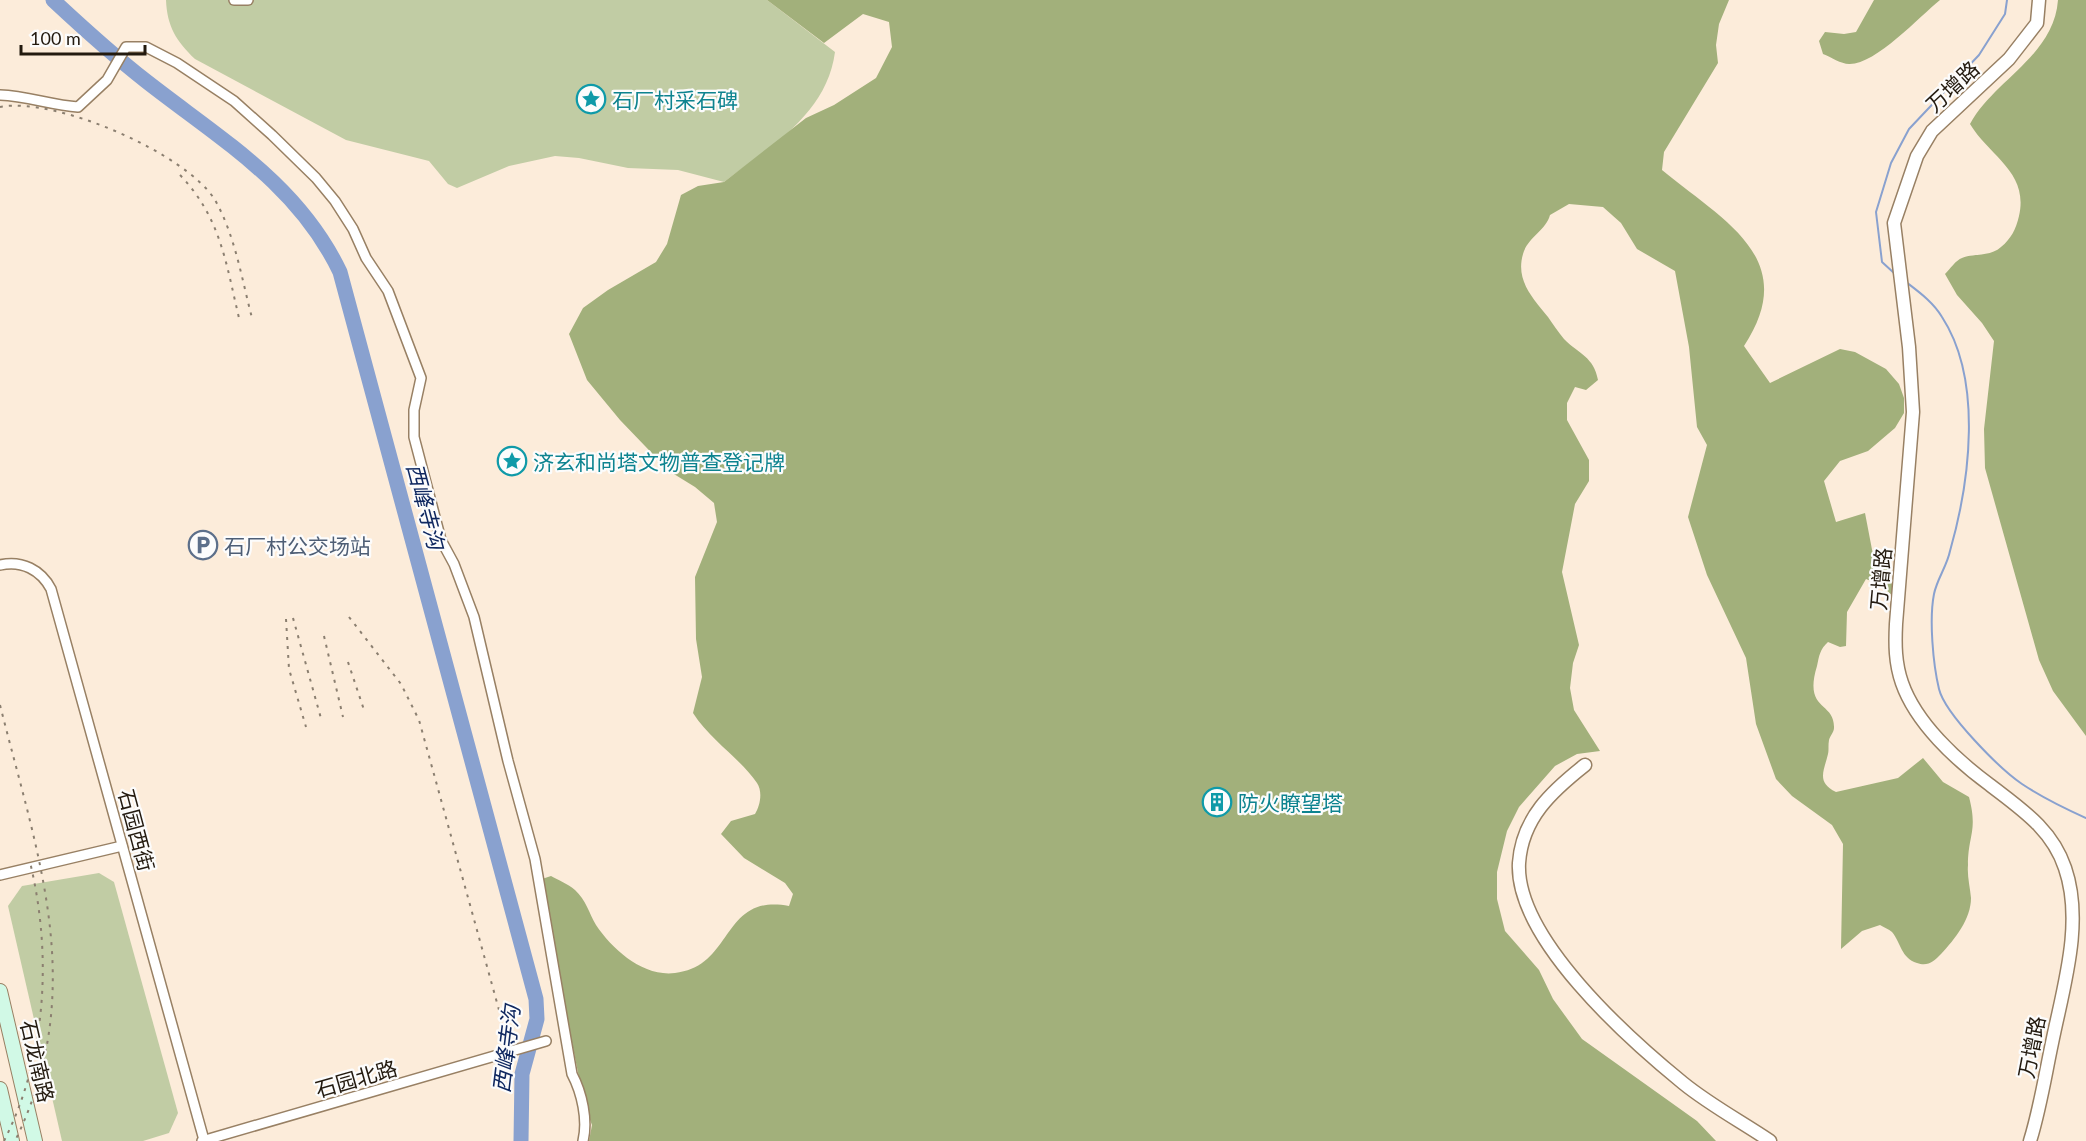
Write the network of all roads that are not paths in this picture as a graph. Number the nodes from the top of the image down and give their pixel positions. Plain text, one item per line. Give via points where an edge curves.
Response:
1 (234, 0) edge
2 (248, 0) edge
3 (2038, 0) edge
4 (0, 95) edge
5 (0, 564) edge
6 (1585, 765) dead end
7 (122, 846) junction
8 (0, 875) edge
9 (0, 991) edge
10 (546, 1041) dead end
11 (0, 1089) edge
12 (12, 1141) edge
13 (35, 1141) edge
14 (203, 1141) edge
15 (583, 1141) edge
16 (1770, 1141) edge
17 (2030, 1141) edge

1 - 2 street
3 - 17 street, 万增路 via 2037,23 2014,53 1932,131 1917,156 1894,223 1913,412 1895,634 1901,682 1935,735 1977,776 2035,819 2053,841 2066,868 2072,904 2072,932 2059,1008
4 - 15 street via 78,107 107,80 126,47 146,47 234,101 316,178 353,229 388,291 421,378 414,410 416,447 441,540 474,616 535,859 572,1074 586,1128
5 - 7 street, 石园西街 via 14,563 35,570 44,576 51,589
6 - 16 street via 1536,810 1525,834 1519,864 1535,923 1553,954 1629,1034 1684,1084
7 - 8 street
7 - 14 street, 石园西街
9 - 13 main road, 石龙南路
10 - 14 street, 石园北路
11 - 12 main road, 石龙南路

